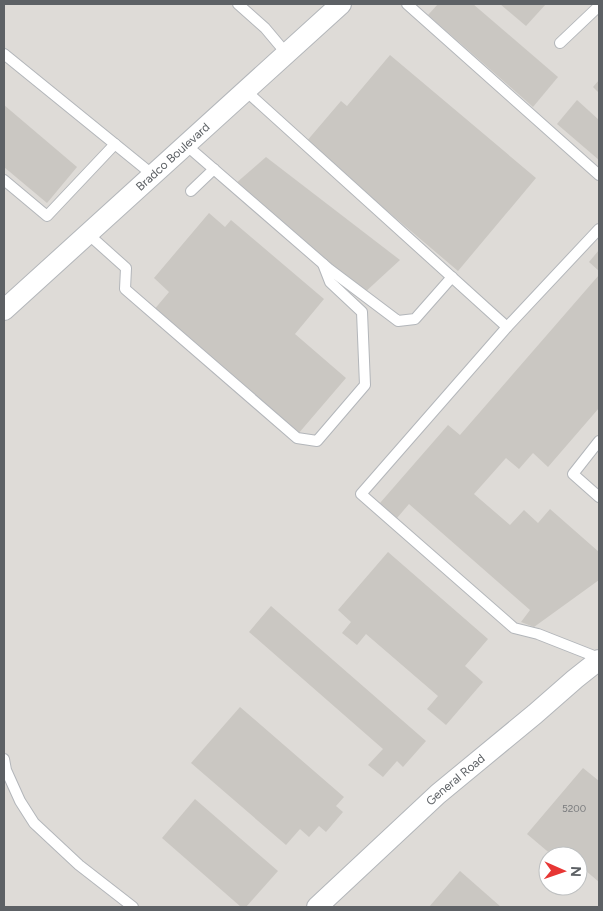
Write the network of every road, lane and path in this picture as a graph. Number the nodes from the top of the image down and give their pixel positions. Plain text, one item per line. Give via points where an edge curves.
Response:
1 (238, 4) edge
2 (341, 4) edge
3 (407, 4) edge
4 (599, 6) edge
5 (560, 43) dead end
6 (286, 53) junction
7 (4, 54) edge
8 (246, 91) junction
9 (115, 144) junction
10 (186, 145) junction
11 (214, 168) junction
12 (153, 175) junction
13 (599, 175) edge
14 (4, 180) edge
15 (191, 191) dead end
16 (599, 229) edge
17 (88, 234) junction
18 (323, 264) junction
19 (452, 277) junction
20 (4, 310) edge
21 (507, 327) junction
22 (599, 441) edge
23 (599, 497) edge
24 (599, 659) edge
25 (4, 759) edge
26 (133, 907) edge
27 (316, 907) edge

1 - 6 lane via 266,28
2 - 6 street, Bradco Boulevard
3 - 13 lane
4 - 5 lane
6 - 8 street, Bradco Boulevard
7 - 9 lane
8 - 10 street, Bradco Boulevard
8 - 19 lane
9 - 12 lane
9 - 14 lane via 47,216
10 - 11 lane
10 - 12 street, Bradco Boulevard
11 - 15 lane
11 - 18 lane
12 - 17 street, Bradco Boulevard
16 - 21 lane
17 - 18 lane via 126,268 125,289 131,295 297,438 317,441 365,385 362,312 330,282
17 - 20 street, Bradco Boulevard
18 - 19 lane via 398,322 415,319
19 - 21 lane
21 - 24 lane via 361,494 514,628 538,634
22 - 23 lane via 573,474
24 - 27 street, General Road via 438,794
25 - 26 lane via 6,770 34,823 79,865

